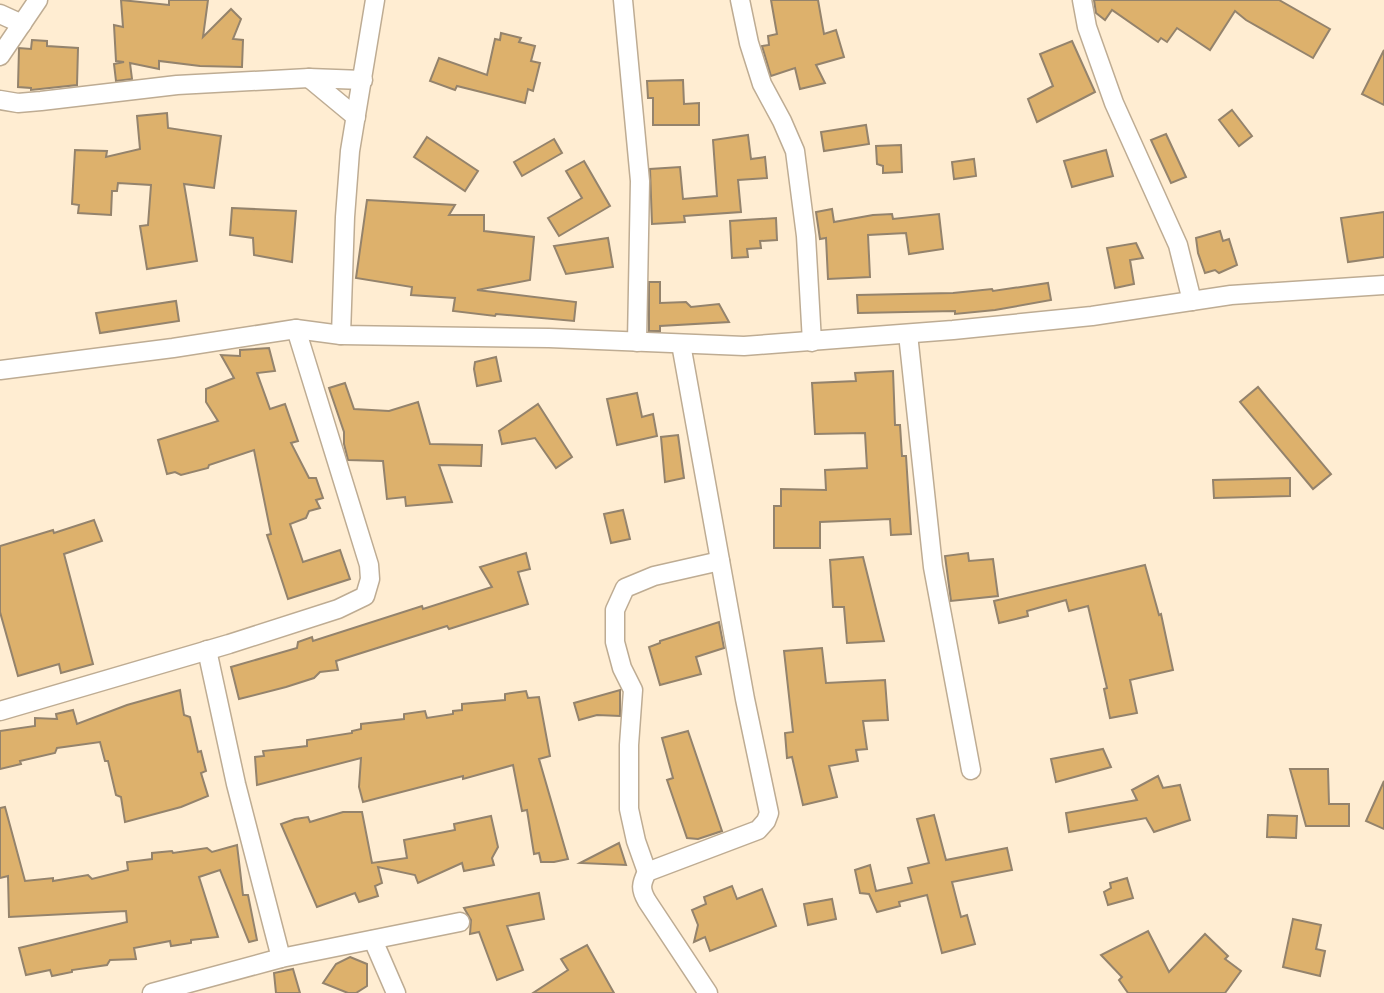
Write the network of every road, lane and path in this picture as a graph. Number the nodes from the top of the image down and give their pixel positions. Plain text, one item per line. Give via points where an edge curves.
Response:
1 (38, 0) edge
2 (374, 0) edge
3 (623, 0) edge
4 (740, 0) edge
5 (1082, 0) edge
6 (0, 14) edge
7 (22, 24) junction
8 (0, 56) edge
9 (309, 78) junction
10 (363, 80) junction
11 (0, 100) edge
12 (356, 117) junction
13 (1384, 285) edge
14 (1192, 301) junction
15 (296, 329) junction
16 (908, 334) junction
17 (341, 335) junction
18 (637, 342) junction
19 (812, 342) junction
20 (681, 344) junction
21 (0, 370) edge
22 (720, 561) junction
23 (207, 650) junction
24 (0, 711) edge
25 (971, 770) dead end
26 (647, 872) junction
27 (460, 922) dead end
28 (373, 940) junction
29 (281, 958) junction
30 (152, 993) edge
31 (396, 993) edge
32 (708, 993) edge

1 - 7 street
2 - 10 street
3 - 18 street via 640,181
4 - 19 street via 762,84 795,151
5 - 14 street via 1114,103 1178,245
6 - 7 street
7 - 8 street
9 - 10 street
9 - 11 street via 177,85 18,103
9 - 12 street
10 - 12 street
12 - 17 street via 345,217
13 - 14 street
14 - 16 street
15 - 17 street
15 - 21 street
15 - 23 street via 370,579 365,596 338,609
16 - 19 street
16 - 25 street via 933,567
17 - 18 street
18 - 20 street
19 - 20 street
20 - 22 street
22 - 26 street via 654,576 625,588 615,610 615,642 633,690 629,810
22 - 26 street via 769,813 758,830
23 - 24 street
23 - 29 street
26 - 32 street via 641,891
27 - 28 street
28 - 29 street
28 - 31 street
29 - 30 street

